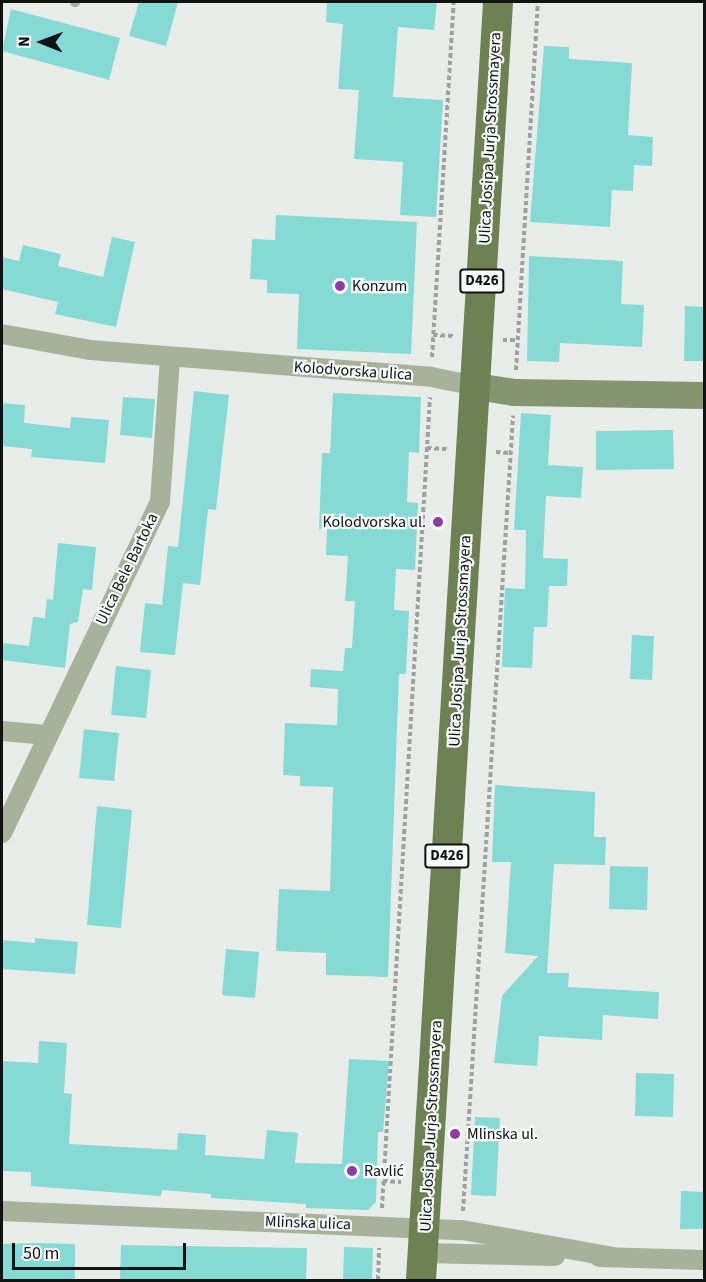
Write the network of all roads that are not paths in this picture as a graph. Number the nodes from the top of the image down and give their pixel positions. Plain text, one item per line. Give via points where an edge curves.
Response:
1 (498, 2) edge
2 (2, 334) edge
3 (170, 358) junction
4 (476, 386) junction
5 (705, 395) edge
6 (2, 731) edge
7 (48, 735) junction
8 (2, 833) edge
9 (2, 1211) edge
10 (423, 1254) edge
11 (613, 1257) junction
12 (705, 1260) edge

1 - 4 main road, Ulica Josipa Jurja Strossmayera / D426
2 - 3 street, Kolodvorska ulica
3 - 4 street, Kolodvorska ulica via 431,377
3 - 7 street, Ulica Bele Bartoka via 160,502
4 - 5 street, Kolodvorska ulica via 515,392
4 - 10 main road, Ulica Josipa Jurja Strossmayera / D426
6 - 7 street
7 - 8 street, Ulica Bele Bartoka
9 - 10 street, Mlinska ulica via 381,1225
10 - 11 street, Mlinska ulica
10 - 11 street, Mlinska ulica via 462,1230
11 - 12 street, Mlinska ulica

